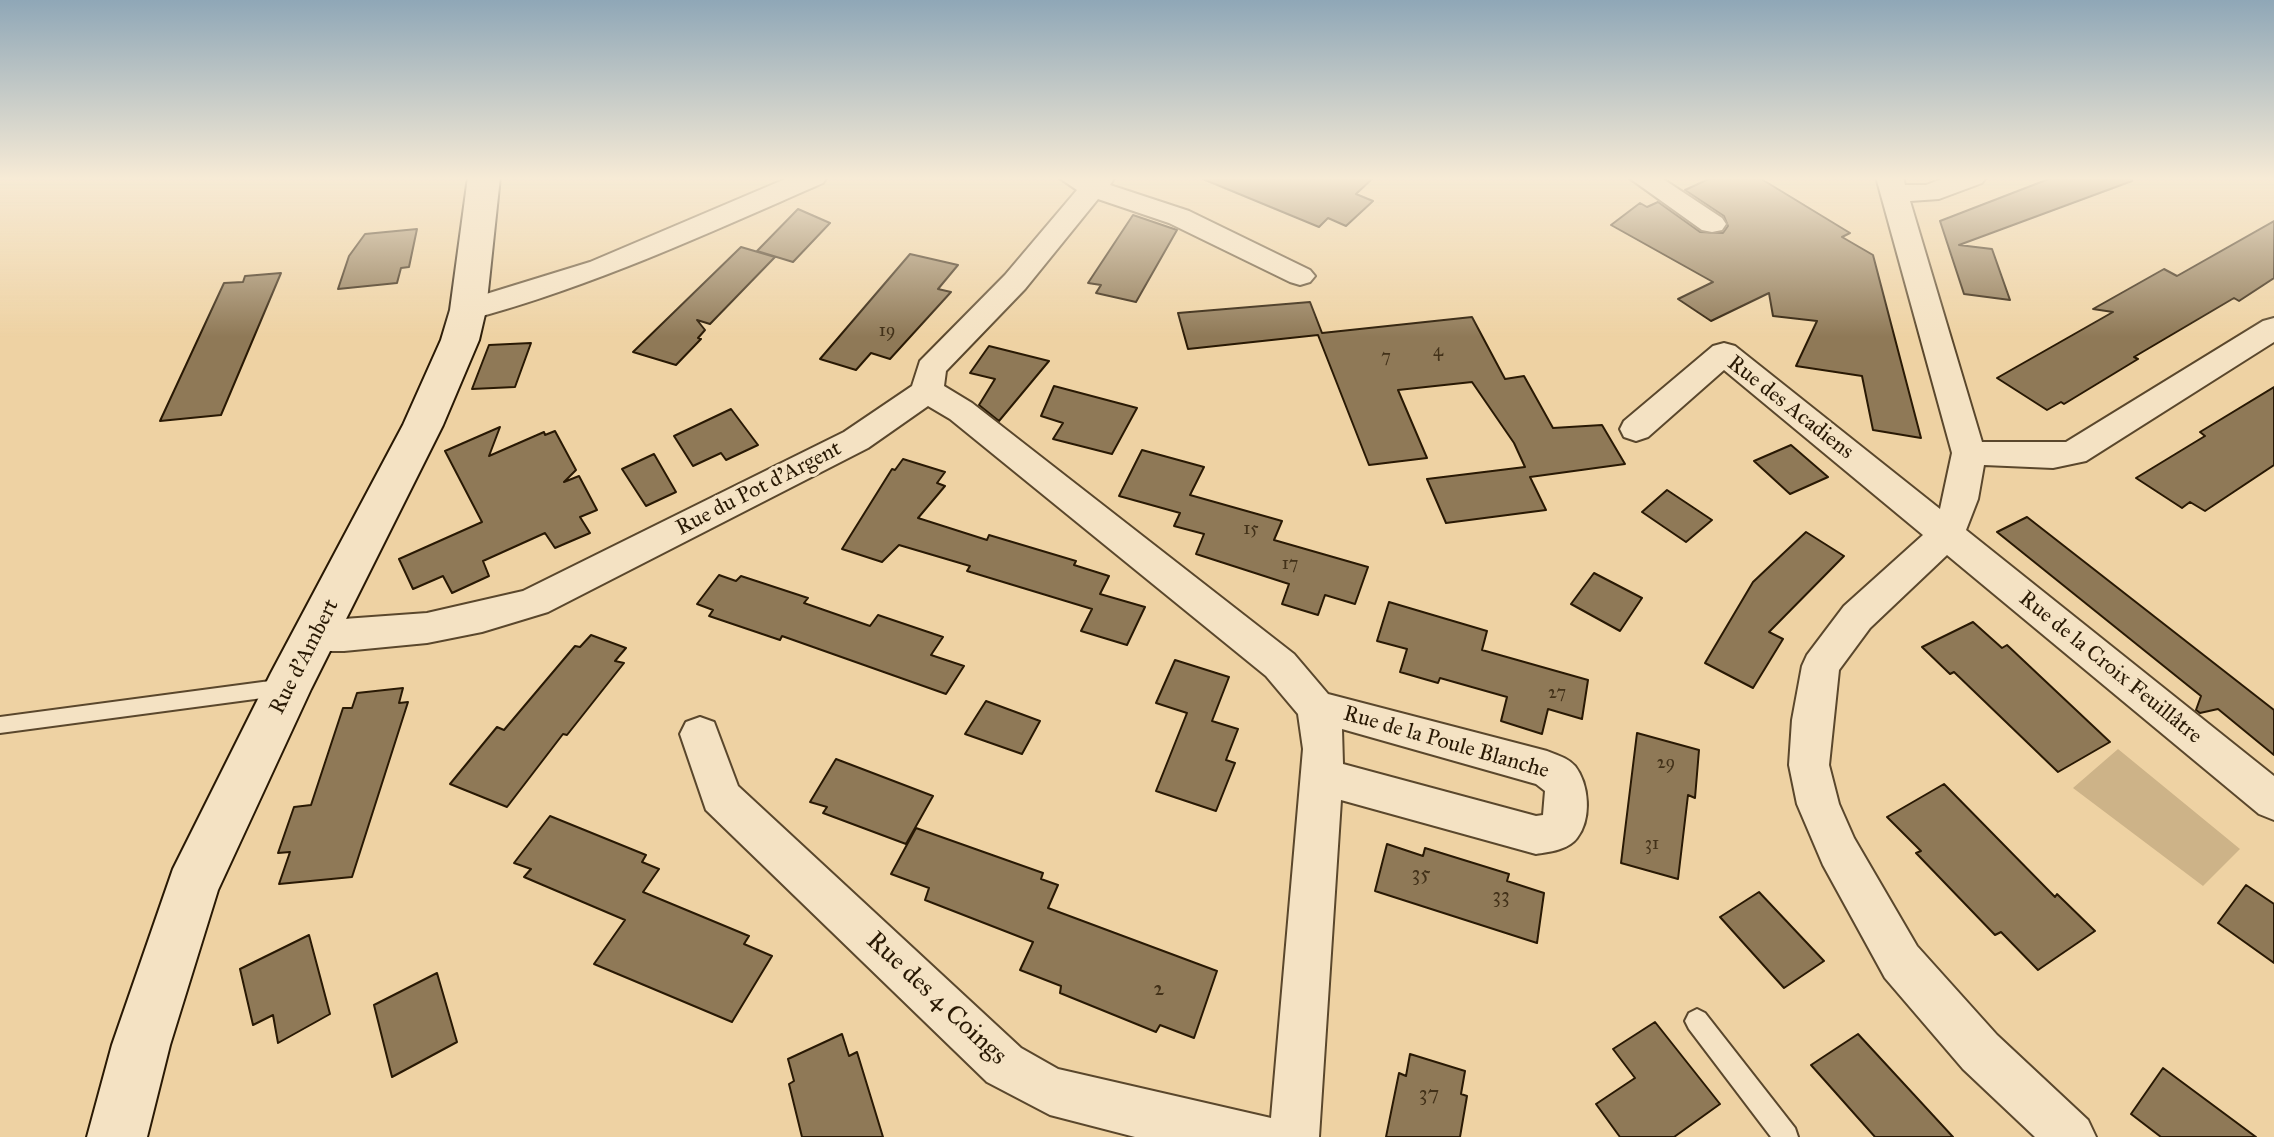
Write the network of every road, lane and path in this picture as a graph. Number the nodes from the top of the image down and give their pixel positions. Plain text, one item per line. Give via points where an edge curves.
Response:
1 (478, 230) edge
2 (687, 230) edge
3 (1053, 230) edge
4 (1206, 230) edge
5 (1905, 230) edge
6 (1300, 276) dead end
7 (468, 310) junction
8 (2274, 328) edge
9 (927, 391) junction
10 (1636, 429) dead end
11 (1969, 453) junction
12 (1947, 534) junction
13 (316, 636) junction
14 (288, 687) junction
15 (1319, 711) junction
16 (0, 725) edge
17 (700, 734) dead end
18 (1322, 777) junction
19 (2274, 801) edge
20 (1697, 1021) dead end
21 (117, 1137) edge
22 (1258, 1137) edge
23 (1294, 1137) edge
24 (1786, 1137) edge
25 (2071, 1137) edge

1 - 7 street, Rue d'Ambert
2 - 7 street via 563,282
3 - 9 street via 1015,282 931,368
4 - 6 street
5 - 11 street
7 - 13 street, Rue d'Ambert via 423,425
8 - 11 street via 2074,453
9 - 13 street, Rue du Pot d'Argent via 856,440 535,602 457,624
9 - 15 street, Rue de la Poule Blanche via 961,411 1280,665
10 - 12 street, Rue des Acadiens via 1724,353
11 - 12 street via 1961,499
12 - 19 street, Rue de la Croix Feuillâtre
12 - 25 street via 1857,617 1821,666 1809,765 1838,851 1901,962 1980,1052
13 - 14 street, Rue d'Ambert
14 - 16 lane
14 - 21 street, Rue d'Ambert via 192,887
15 - 18 street, Rue de la Poule Blanche
15 - 18 street, Rue de la Poule Blanche via 1332,710 1547,769 1563,780 1567,792 1562,825 1536,835
17 - 22 street, Rue des 4 Coings via 721,797 1004,1065 1050,1091
18 - 23 street, Rue de la Poule Blanche
20 - 24 lane

